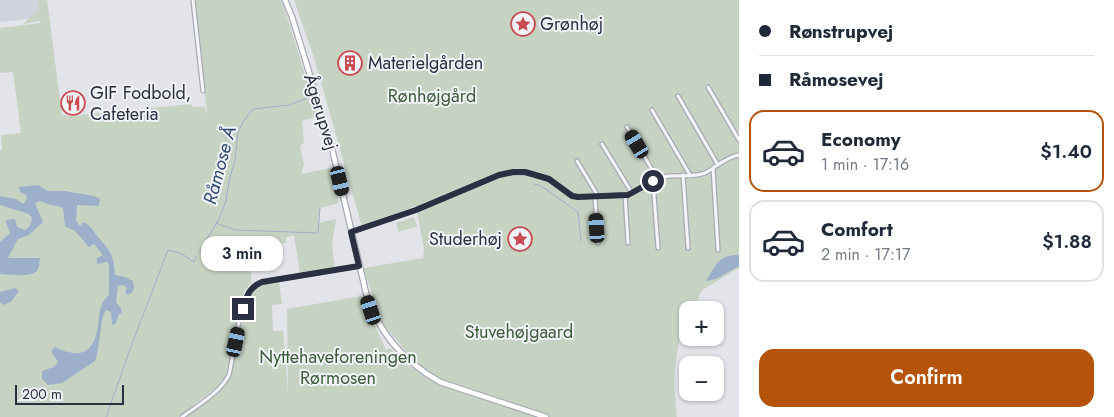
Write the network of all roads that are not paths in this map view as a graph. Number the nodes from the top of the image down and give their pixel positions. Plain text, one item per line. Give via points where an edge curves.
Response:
1 (193, 0) edge
2 (285, 0) edge
3 (708, 87) dead end
4 (203, 91) dead end
5 (678, 96) dead end
6 (652, 110) dead end
7 (627, 127) dead end
8 (739, 140) edge
9 (602, 144) dead end
10 (739, 155) edge
11 (577, 161) dead end
12 (718, 165) junction
13 (713, 168) junction
14 (690, 175) junction
15 (683, 176) junction
16 (655, 180) junction
17 (632, 193) junction
18 (625, 195) junction
19 (596, 197) junction
20 (351, 232) junction
21 (628, 242) dead end
22 (598, 244) dead end
23 (658, 248) dead end
24 (688, 248) dead end
25 (718, 250) dead end
26 (359, 266) junction
27 (182, 417) edge
28 (546, 417) edge

1 - 4 street
2 - 20 street, Ågerupvej via 330,140
3 - 8 street
5 - 12 street
6 - 14 street
7 - 16 street
9 - 17 street
10 - 12 street
11 - 19 street
12 - 13 street
13 - 14 street
13 - 25 street
14 - 15 street
15 - 16 street via 665,176
15 - 24 street
16 - 17 street
16 - 23 street
17 - 18 street
18 - 19 street
18 - 21 street
19 - 20 street via 572,196 549,179 513,172
19 - 22 street
20 - 26 street, Ågerupvej
26 - 27 street via 256,285 247,295 226,381
26 - 28 street, Ågerupvej via 371,310 378,323 392,344 416,367 452,387

